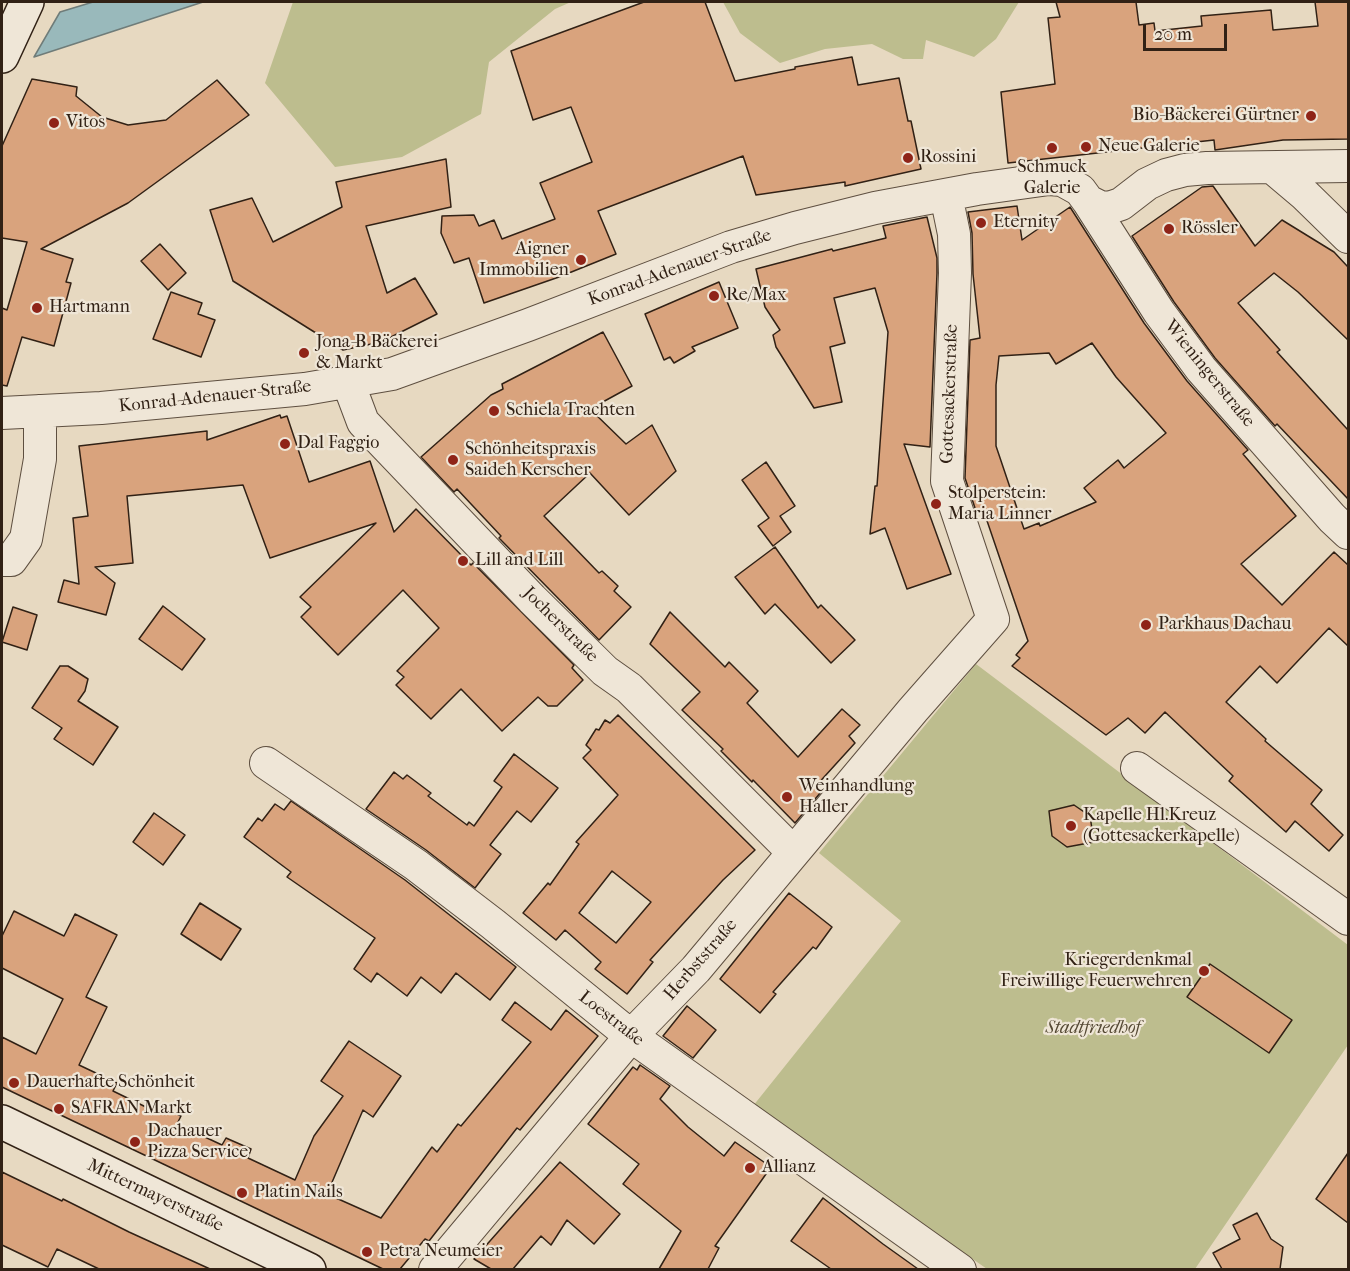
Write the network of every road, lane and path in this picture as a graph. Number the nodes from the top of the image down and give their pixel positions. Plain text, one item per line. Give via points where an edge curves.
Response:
1 (27, 2) edge
2 (2, 56) edge
3 (1348, 166) edge
4 (1273, 168) junction
5 (946, 195) junction
6 (1088, 201) junction
7 (1348, 237) edge
8 (348, 382) junction
9 (40, 411) junction
10 (2, 413) edge
11 (1340, 525) edge
12 (2, 560) edge
13 (967, 649) joint
14 (266, 763) dead end
15 (1137, 768) dead end
16 (793, 852) junction
17 (1348, 919) edge
18 (631, 1036) junction
19 (2, 1122) edge
20 (309, 1269) edge
21 (435, 1269) edge
22 (960, 1269) edge

1 - 2 main road
3 - 4 street
4 - 6 street via 1185,170 1147,184 1121,204 1109,208
4 - 7 street
5 - 6 street, Konrad-Adenauer-Straße via 1049,179 1074,186
5 - 8 street, Konrad-Adenauer-Straße via 875,208 731,247 433,360 392,374
5 - 13 street, Gottesackerstraße via 954,234 955,273 947,480 993,619
6 - 11 street, Wieningerstraße via 1159,312 1201,369
8 - 9 street, Konrad-Adenauer-Straße
8 - 16 street, Jocherstraße via 363,422 532,599 605,671 629,688
9 - 10 street, Konrad-Adenauer-Straße
9 - 12 street via 40,459 26,539 11,560
13 - 16 street, Herbststraße
14 - 18 street, Loestraße via 416,865
15 - 17 street
16 - 18 street, Herbststraße via 696,969
18 - 21 street, Herbststraße
18 - 22 street, Loestraße
19 - 20 main road, Mittermayerstraße

